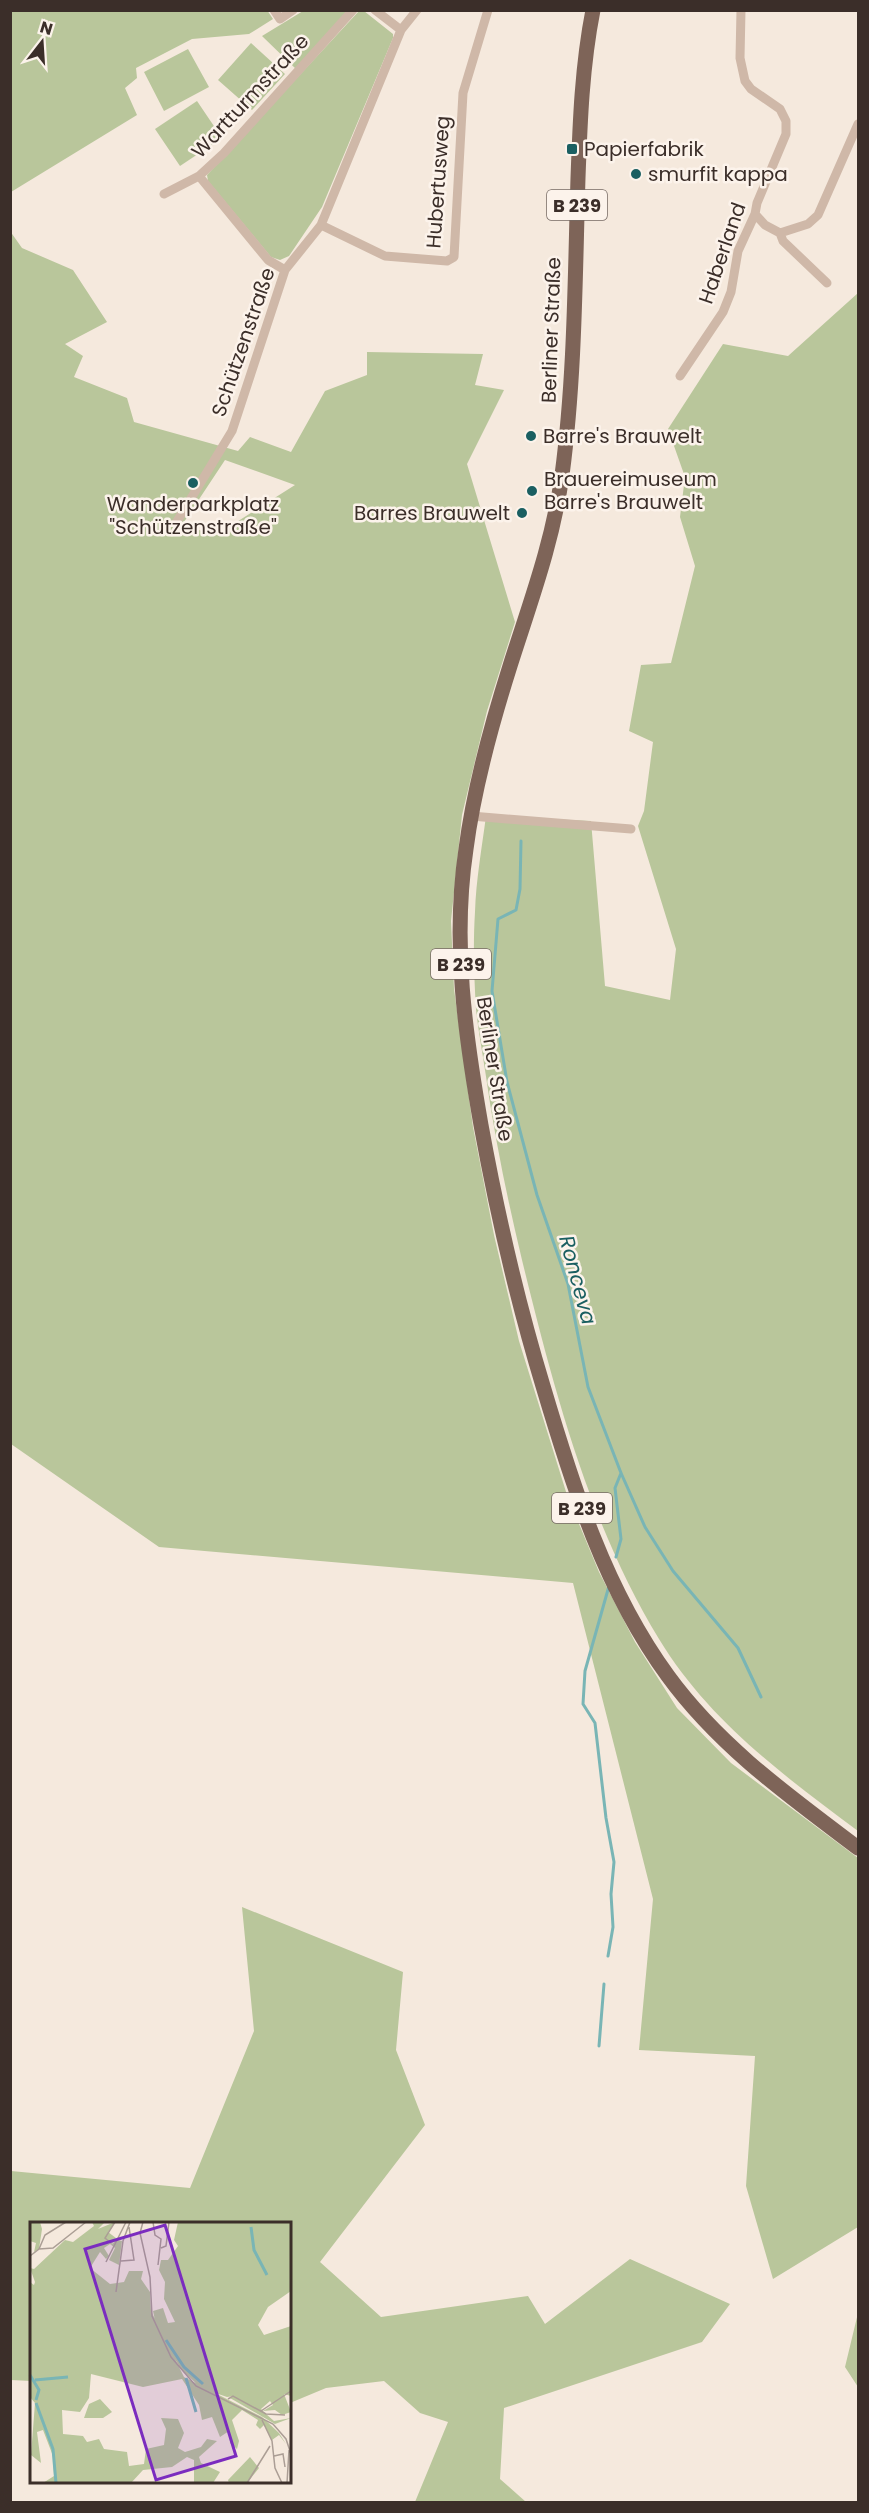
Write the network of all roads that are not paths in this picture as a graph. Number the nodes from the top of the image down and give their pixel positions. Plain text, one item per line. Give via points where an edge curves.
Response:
1 (293, 10) edge
2 (353, 10) edge
3 (375, 10) edge
4 (417, 10) edge
5 (488, 10) edge
6 (593, 10) edge
7 (741, 10) edge
8 (277, 15) edge
9 (401, 30) junction
10 (858, 124) edge
11 (199, 176) junction
12 (164, 194) dead end
13 (755, 214) junction
14 (321, 225) junction
15 (780, 233) junction
16 (285, 270) junction
17 (827, 283) dead end
18 (680, 376) dead end
19 (176, 522) dead end
20 (471, 816) junction
21 (631, 829) dead end
22 (858, 1848) edge

1 - 8 street
2 - 11 street, Wartturmstraße
3 - 9 street
4 - 9 street, Schützenstraße
5 - 14 street, Hubertusweg via 463,93 454,257 447,261 385,256
6 - 20 main road, Berliner Straße / B 239 via 582,83 568,420 562,479 548,550 495,719
7 - 13 street, Haberland via 740,58 745,81 780,109 786,121 786,134
9 - 14 street, Schützenstraße
10 - 15 street via 818,215 808,224
11 - 12 street, Wartturmstraße
11 - 16 street via 268,260
13 - 15 street
13 - 18 street, Haberland via 738,251 723,312
14 - 16 street, Schützenstraße
15 - 17 street via 783,241
16 - 19 street, Schützenstraße via 232,431
20 - 21 street
20 - 22 main road, Berliner Straße / B 239 via 463,872 460,956 472,1075 515,1288 568,1470 587,1521 636,1627 685,1697 737,1753

